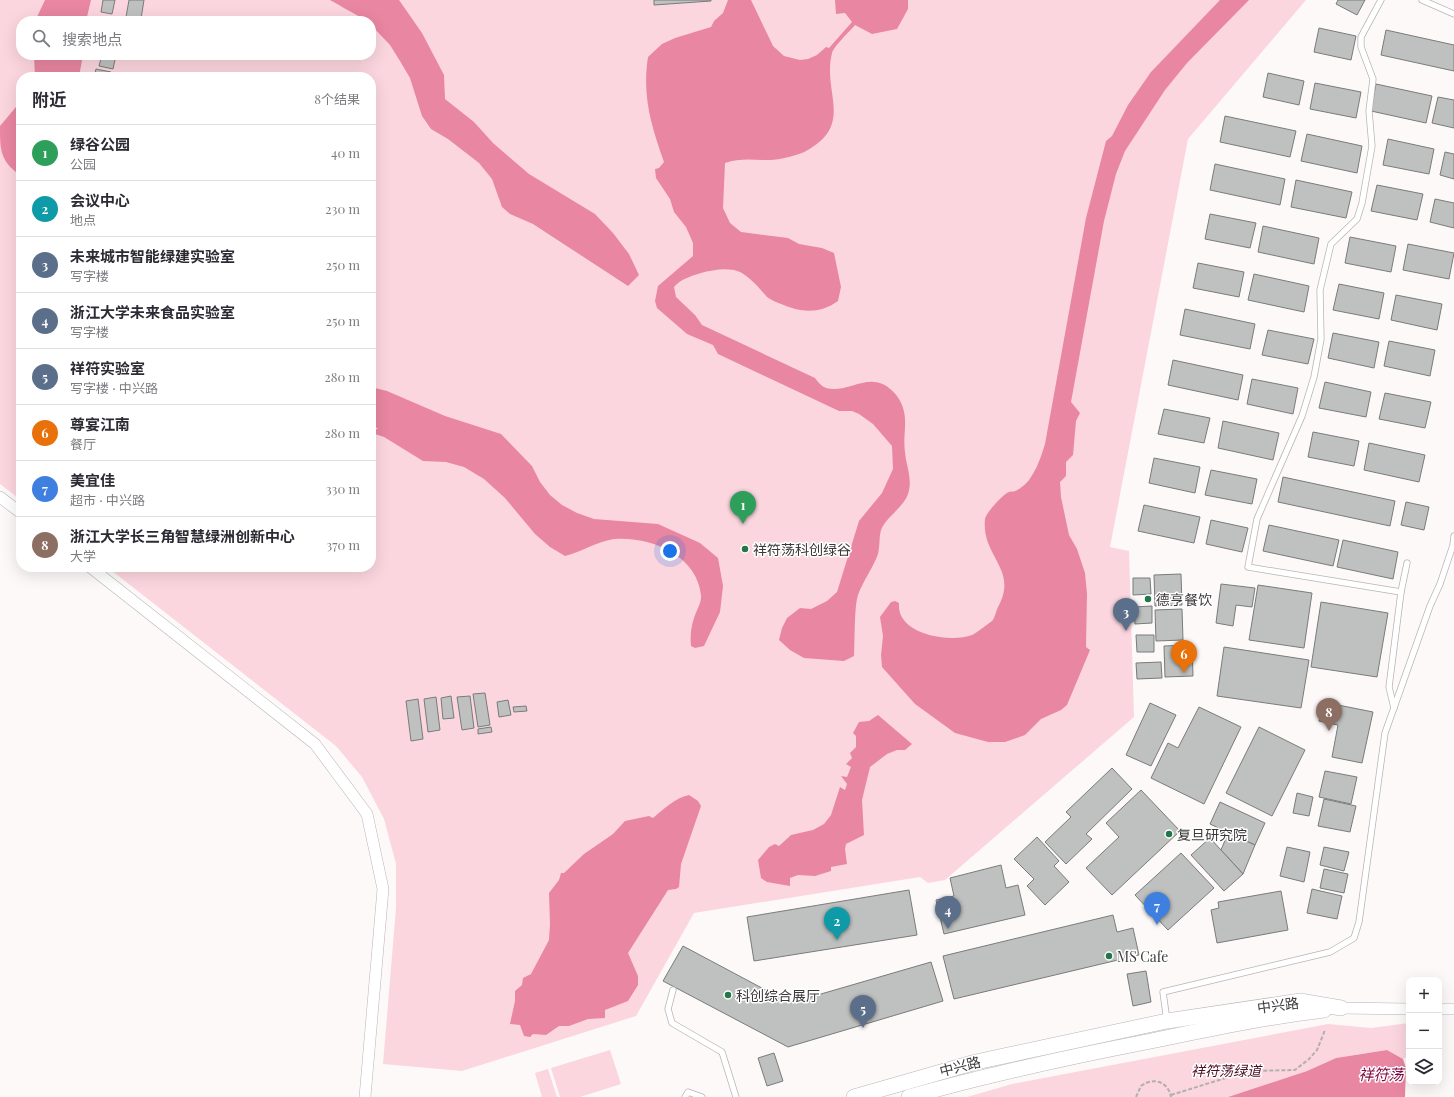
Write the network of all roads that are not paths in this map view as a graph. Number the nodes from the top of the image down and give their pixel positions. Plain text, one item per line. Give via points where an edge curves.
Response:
1 (1381, 0) edge
2 (1422, 0) edge
3 (1454, 14) edge
4 (0, 497) edge
5 (16, 509) edge
6 (1454, 536) edge
7 (1407, 563) dead end
8 (96, 572) edge
9 (1401, 592) junction
10 (1394, 708) junction
11 (673, 990) dead end
12 (1341, 1008) junction
13 (1406, 1009) edge
14 (1442, 1009) edge
15 (1454, 1009) edge
16 (1167, 1021) junction
17 (364, 1097) edge
18 (685, 1097) edge
19 (702, 1097) edge
20 (736, 1097) edge
21 (854, 1097) edge
22 (909, 1097) edge

1 - 9 lane via 1361,37 1361,47 1373,80 1370,111 1372,146 1362,203 1357,219 1331,244 1320,290 1321,339 1314,377 1302,416 1257,519 1248,567
2 - 3 lane
4 - 5 street
6 - 10 lane via 1440,584
7 - 9 lane
8 - 17 street via 315,744 367,814 382,889
9 - 10 lane via 1389,688
10 - 16 lane via 1385,733 1359,922 1354,938 1330,952 1163,992
11 - 20 lane via 668,1009 672,1023 722,1052
12 - 13 street
12 - 16 main road, 中兴路 via 1300,1001
12 - 22 main road, 中兴路 via 1252,1021 1065,1058 982,1076
14 - 15 street
16 - 21 main road, 中兴路 via 976,1062
18 - 19 lane via 688,1092

